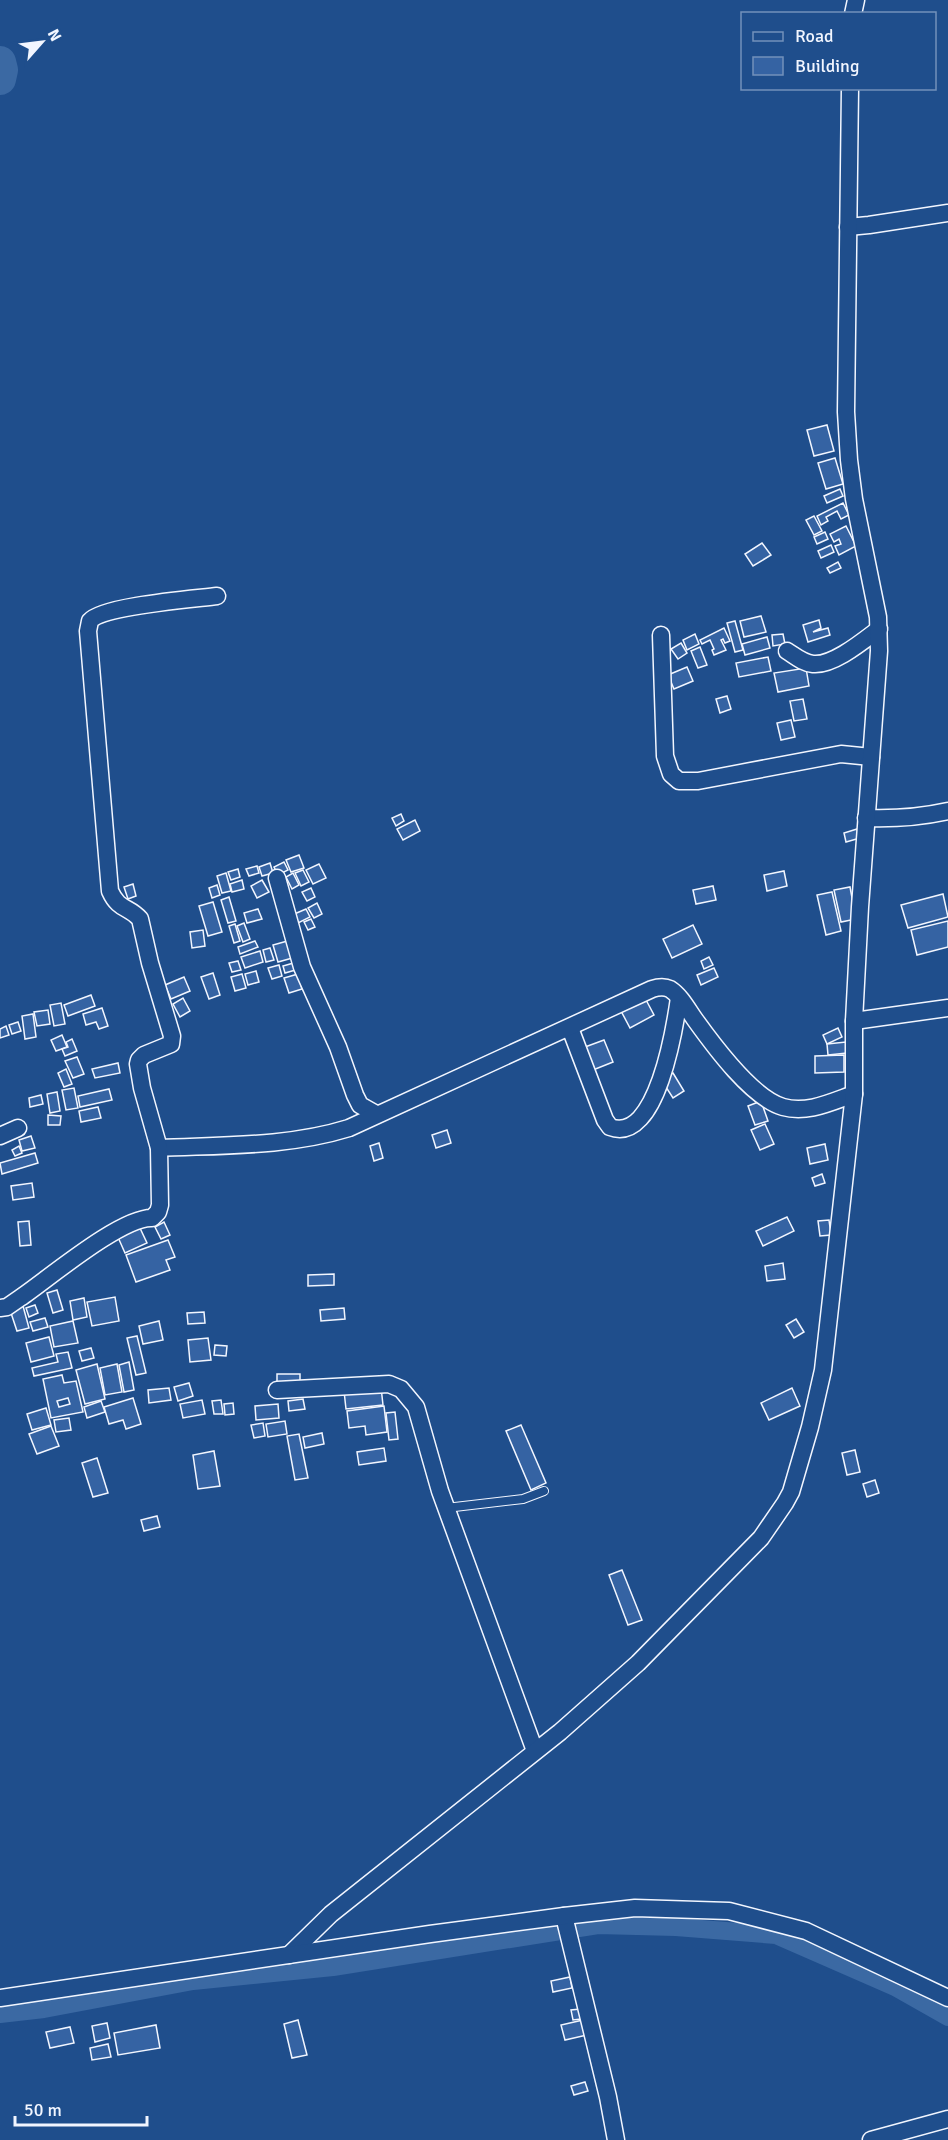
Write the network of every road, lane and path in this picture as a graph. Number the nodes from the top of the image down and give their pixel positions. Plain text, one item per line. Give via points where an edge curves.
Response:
1 (850, 90) edge
2 (948, 213) edge
3 (858, 226) junction
4 (217, 596) dead end
5 (879, 629) junction
6 (661, 634) dead end
7 (787, 651) dead end
8 (872, 757) junction
9 (948, 811) edge
10 (876, 819) junction
11 (277, 878) dead end
12 (679, 998) junction
13 (948, 1008) edge
14 (854, 1021) junction
15 (570, 1028) junction
16 (854, 1094) junction
17 (376, 1114) junction
18 (18, 1128) dead end
19 (0, 1136) edge
20 (159, 1149) junction
21 (0, 1308) edge
22 (277, 1390) dead end
23 (544, 1491) dead end
24 (446, 1508) junction
25 (535, 1751) junction
26 (566, 1927) junction
27 (289, 1955) junction
28 (0, 1998) edge
29 (948, 1998) edge
30 (948, 2119) edge
31 (616, 2140) edge
32 (871, 2140) edge

1 - 3 street
2 - 3 street
3 - 5 street via 847,442
4 - 20 street via 99,614 90,621 88,631 110,891 120,907 140,919 172,1036 168,1047 144,1055 138,1064
5 - 7 street via 824,662 803,661
5 - 8 street
6 - 8 street via 665,756 671,774 679,780 698,781 841,754
8 - 10 street
9 - 10 street
10 - 14 street
11 - 17 street via 302,967 360,1105
12 - 15 street via 668,988 652,989
12 - 15 street via 662,1077 651,1103 640,1120 621,1128 610,1127 605,1120
12 - 16 street via 710,1040 765,1098 782,1107 798,1109
13 - 14 street
14 - 16 street
15 - 17 street
16 - 25 street via 823,1370 796,1476 785,1503 761,1538 638,1663
17 - 20 street via 349,1128 302,1140
18 - 19 street
20 - 21 street via 160,1205 152,1218 117,1229 7,1307
22 - 24 street via 389,1384 401,1389 416,1407
23 - 24 lane via 523,1499
24 - 25 street
25 - 27 street via 331,1914
26 - 27 street
26 - 29 street via 635,1908 729,1911 806,1931
26 - 31 street
27 - 28 street
30 - 32 street

